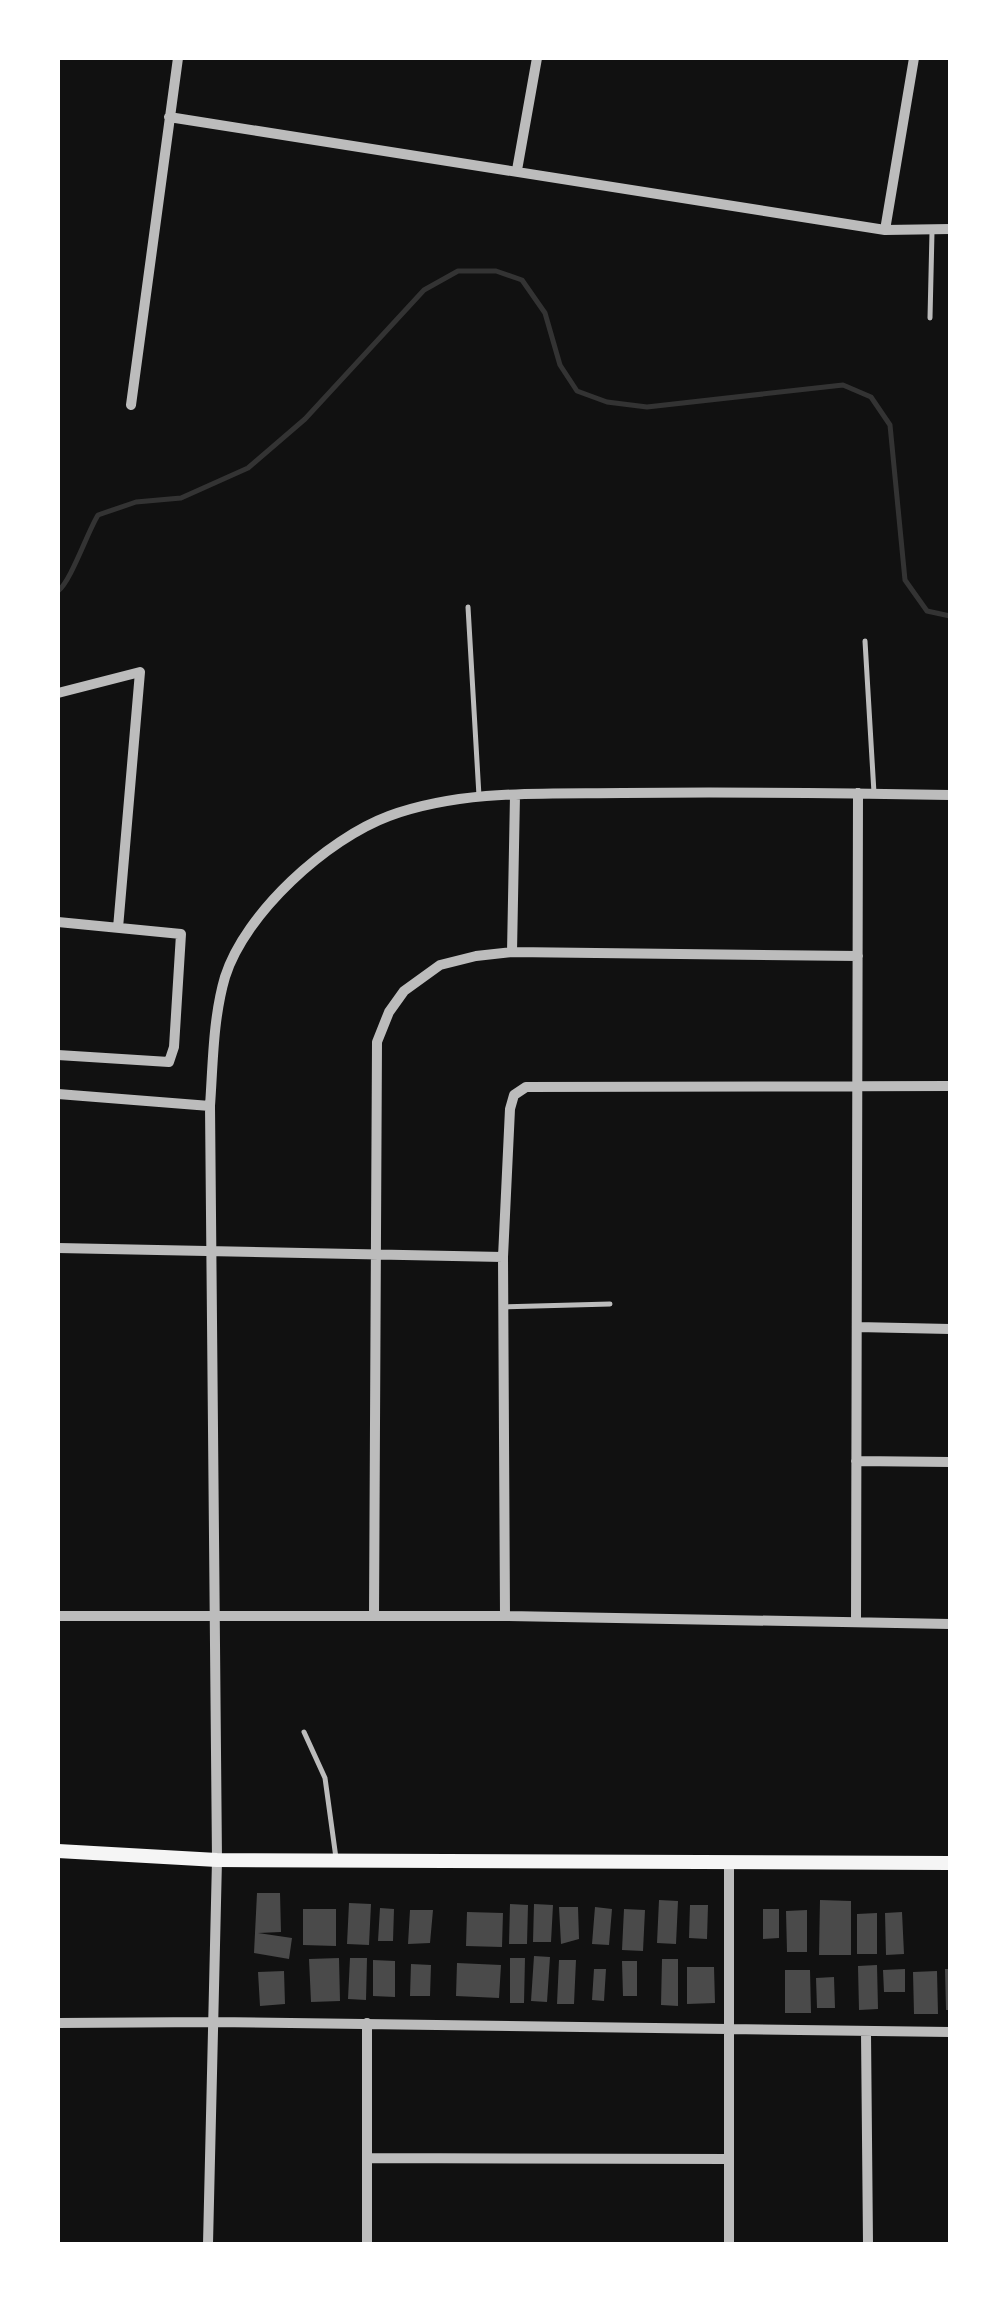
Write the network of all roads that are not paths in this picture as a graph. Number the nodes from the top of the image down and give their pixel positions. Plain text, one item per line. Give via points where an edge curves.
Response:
1 (178, 58) edge
2 (537, 58) edge
3 (914, 58) edge
4 (169, 116) junction
5 (517, 170) junction
6 (932, 229) junction
7 (950, 229) edge
8 (885, 230) junction
9 (930, 318) dead end
10 (131, 405) dead end
11 (468, 608) dead end
12 (865, 641) dead end
13 (58, 693) edge
14 (858, 793) junction
15 (514, 794) junction
16 (874, 794) junction
17 (950, 795) edge
18 (480, 796) junction
19 (58, 922) edge
20 (118, 928) junction
21 (512, 952) junction
22 (858, 956) junction
23 (58, 1056) edge
24 (857, 1084) junction
25 (950, 1086) edge
26 (58, 1094) edge
27 (210, 1106) junction
28 (58, 1248) edge
29 (211, 1253) junction
30 (376, 1255) junction
31 (503, 1256) junction
32 (610, 1304) dead end
33 (504, 1307) junction
34 (857, 1327) junction
35 (950, 1329) edge
36 (856, 1461) junction
37 (950, 1462) edge
38 (58, 1616) edge
39 (213, 1616) junction
40 (374, 1616) junction
41 (505, 1616) junction
42 (856, 1622) junction
43 (950, 1624) edge
44 (304, 1732) dead end
45 (58, 1851) edge
46 (217, 1860) junction
47 (336, 1861) junction
48 (729, 1863) junction
49 (950, 1864) edge
50 (213, 2022) junction
51 (58, 2023) edge
52 (367, 2023) junction
53 (729, 2030) junction
54 (950, 2032) edge
55 (866, 2033) junction
56 (368, 2158) junction
57 (728, 2159) junction
58 (208, 2244) edge
59 (368, 2244) edge
60 (730, 2244) edge
61 (868, 2244) edge

1 - 4 street
2 - 5 street
3 - 8 street
4 - 5 street
4 - 10 street
5 - 8 street
6 - 7 street
6 - 8 street
6 - 9 lane
11 - 18 lane
12 - 16 lane
13 - 20 street via 140,672
14 - 15 street
14 - 16 street
14 - 22 street
15 - 18 street
15 - 21 street
16 - 17 street
18 - 27 street via 394,814 347,836 250,927 226,976
19 - 20 street
20 - 23 street via 181,934 169,1062
21 - 22 street
21 - 30 street via 440,964 404,991 389,1012 377,1042
22 - 24 street
24 - 25 street
24 - 31 street via 526,1087 510,1109
24 - 34 street
26 - 27 street
27 - 29 street
28 - 29 street
29 - 30 street
29 - 39 street
30 - 31 street
30 - 40 street
31 - 33 street
32 - 33 lane
33 - 41 street
34 - 35 street
34 - 36 street
36 - 37 street
36 - 42 street
38 - 39 street
39 - 40 street
39 - 46 street
40 - 41 street
41 - 42 street
42 - 43 street
44 - 47 lane via 325,1778
45 - 46 main road
46 - 47 main road
46 - 50 street
47 - 48 main road
48 - 49 main road
48 - 53 street
50 - 51 street
50 - 52 street
50 - 58 street
52 - 53 street
52 - 56 street
53 - 55 street
53 - 57 street
54 - 55 street
55 - 61 street
56 - 57 street
56 - 59 street
57 - 60 street

